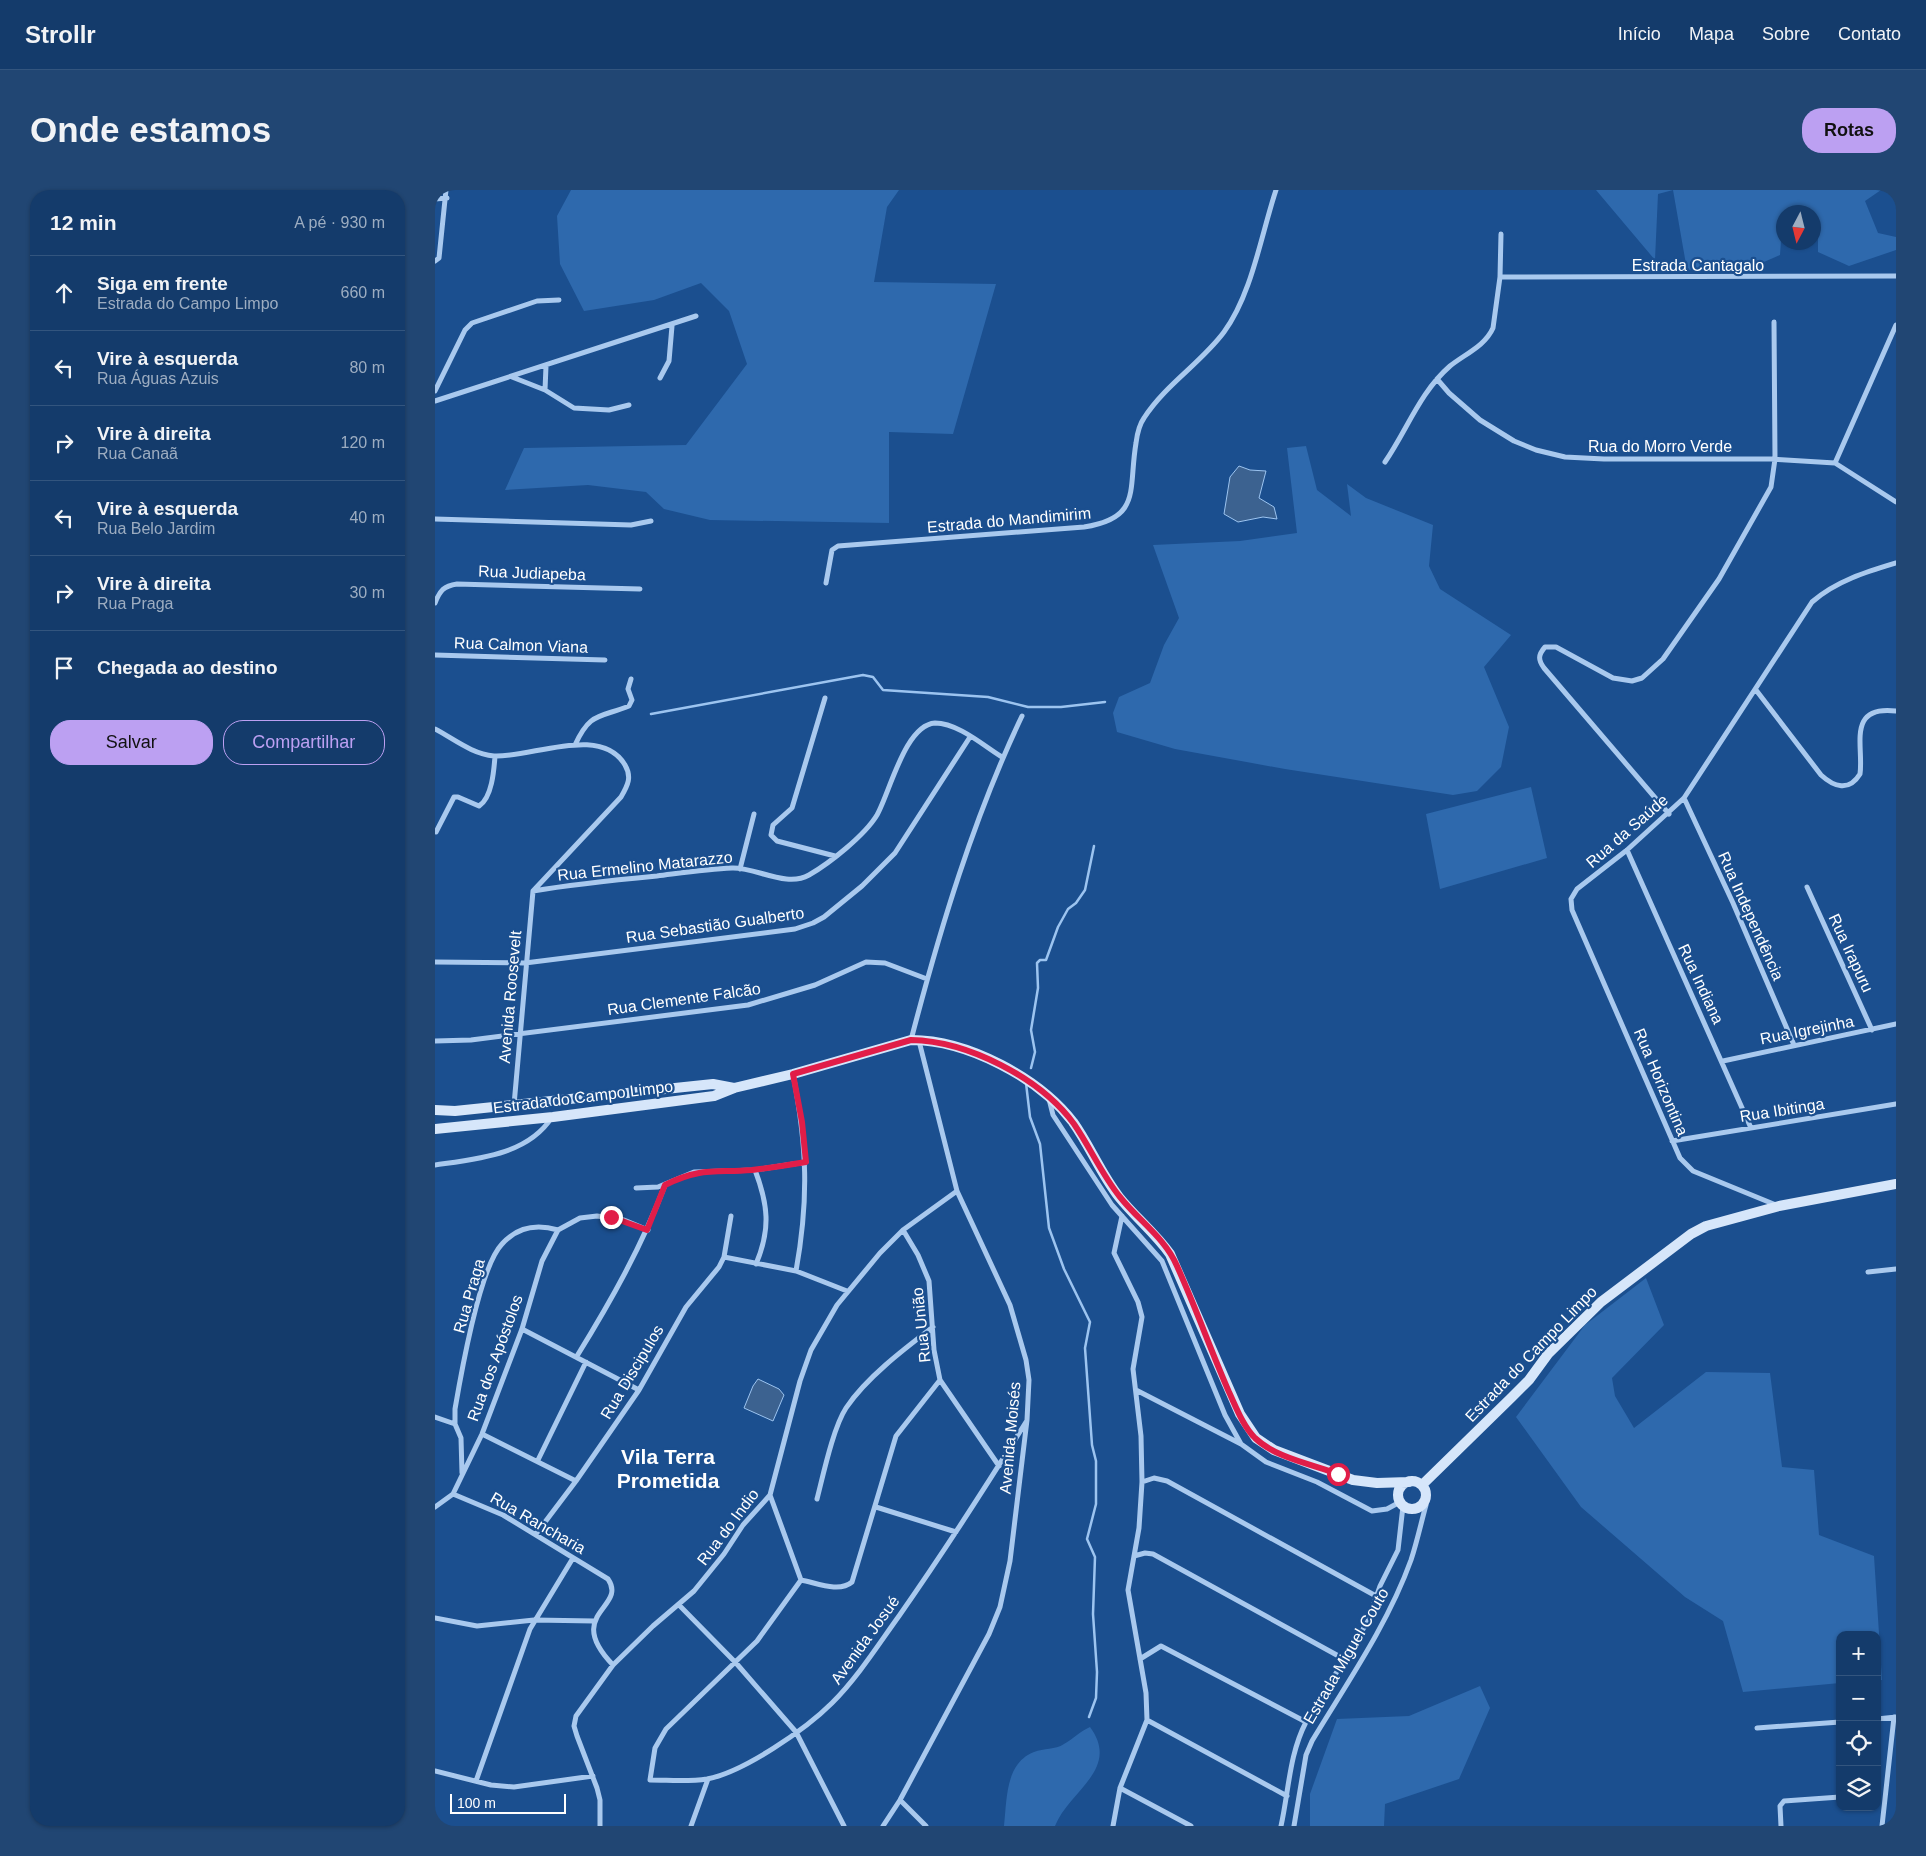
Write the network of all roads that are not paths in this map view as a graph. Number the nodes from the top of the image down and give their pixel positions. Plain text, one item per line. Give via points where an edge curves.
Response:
1 (446, 190) edge
2 (1276, 190) edge
3 (447, 198) junction
4 (435, 199) edge
5 (1501, 234) dead end
6 (435, 262) edge
7 (1896, 276) edge
8 (1500, 277) junction
9 (559, 300) dead end
10 (696, 316) dead end
11 (1774, 322) dead end
12 (1896, 325) edge
13 (673, 326) junction
14 (1894, 341) edge
15 (546, 366) junction
16 (512, 377) junction
17 (660, 378) dead end
18 (1437, 379) junction
19 (545, 390) junction
20 (435, 391) edge
21 (435, 401) edge
22 (629, 405) dead end
23 (1775, 459) junction
24 (1385, 462) dead end
25 (1835, 463) junction
26 (1896, 502) edge
27 (435, 519) edge
28 (651, 520) dead end
29 (1896, 563) edge
30 (826, 583) dead end
31 (640, 589) dead end
32 (435, 603) edge
33 (435, 655) edge
34 (605, 660) dead end
35 (631, 679) dead end
36 (1756, 690) junction
37 (825, 698) dead end
38 (1896, 712) edge
39 (1022, 716) dead end
40 (435, 729) edge
41 (970, 737) junction
42 (575, 745) junction
43 (495, 756) junction
44 (1002, 757) junction
45 (1684, 798) junction
46 (754, 814) dead end
47 (1669, 814) junction
48 (436, 832) edge
49 (1627, 850) junction
50 (835, 856) junction
51 (740, 869) junction
52 (1807, 887) dead end
53 (533, 891) junction
54 (1574, 915) joint
55 (435, 962) edge
56 (525, 963) junction
57 (927, 979) junction
58 (1896, 1024) edge
59 (1872, 1030) junction
60 (520, 1034) junction
61 (435, 1040) edge
62 (915, 1040) junction
63 (1794, 1045) junction
64 (1723, 1061) junction
65 (793, 1074) junction
66 (734, 1088) junction
67 (1049, 1098) junction
68 (1896, 1104) edge
69 (514, 1105) junction
70 (435, 1110) edge
71 (553, 1116) junction
72 (435, 1128) edge
73 (1751, 1128) junction
74 (1672, 1141) junction
75 (806, 1162) junction
76 (435, 1165) edge
77 (755, 1170) junction
78 (1896, 1184) edge
79 (665, 1185) junction
80 (636, 1188) dead end
81 (957, 1190) junction
82 (1779, 1206) junction
83 (731, 1216) dead end
84 (1122, 1216) junction
85 (558, 1230) junction
86 (647, 1230) junction
87 (903, 1230) junction
88 (724, 1258) junction
89 (756, 1264) junction
90 (1896, 1269) edge
91 (796, 1271) junction
92 (1868, 1272) dead end
93 (847, 1290) junction
94 (933, 1327) junction
95 (522, 1329) junction
96 (577, 1356) junction
97 (586, 1362) junction
98 (941, 1380) junction
99 (639, 1390) junction
100 (1136, 1390) junction
101 (435, 1417) edge
102 (1027, 1420) junction
103 (455, 1424) junction
104 (481, 1434) junction
105 (1241, 1444) junction
106 (538, 1460) junction
107 (999, 1466) junction
108 (463, 1473) junction
109 (576, 1481) junction
110 (1142, 1482) junction
111 (1409, 1482) junction
112 (1421, 1485) junction
113 (453, 1494) junction
114 (770, 1495) junction
115 (1425, 1499) junction
116 (817, 1500) dead end
117 (1401, 1504) junction
118 (876, 1506) junction
119 (435, 1507) edge
120 (956, 1532) junction
121 (536, 1534) junction
122 (1134, 1556) junction
123 (573, 1558) junction
124 (801, 1580) junction
125 (1376, 1596) junction
126 (679, 1606) junction
127 (435, 1618) edge
128 (534, 1620) junction
129 (594, 1621) junction
130 (1140, 1659) junction
131 (1344, 1659) junction
132 (736, 1663) junction
133 (613, 1665) junction
134 (1895, 1717) edge
135 (1881, 1719) edge
136 (1147, 1720) junction
137 (1306, 1722) junction
138 (1836, 1722) edge
139 (1757, 1728) dead end
140 (796, 1732) junction
141 (435, 1771) edge
142 (593, 1776) junction
143 (709, 1779) junction
144 (476, 1781) junction
145 (1120, 1788) junction
146 (1881, 1794) edge
147 (1885, 1794) junction
148 (1287, 1796) junction
149 (1836, 1797) edge
150 (900, 1800) junction
151 (600, 1826) edge
152 (691, 1826) edge
153 (844, 1826) edge
154 (883, 1826) edge
155 (926, 1826) edge
156 (1113, 1826) edge
157 (1191, 1826) edge
158 (1281, 1826) edge
159 (1294, 1826) edge
160 (1781, 1826) edge
161 (1882, 1826) edge

1 - 3 street
2 - 30 street, Estrada do Mandimirim via 1253,267 1231,320 1216,342 1142,421 1136,440 1128,502 1122,514 1084,527 838,546 832,550
3 - 4 street
3 - 6 street via 439,258
5 - 8 street
7 - 8 street, Estrada Cantagalo
8 - 18 street via 1489,336
9 - 20 street via 537,302 472,323 465,330
10 - 13 street
11 - 23 street
12 - 14 street
13 - 15 street
13 - 17 street via 669,361
14 - 25 street via 1864,393
15 - 16 street
15 - 19 street
16 - 19 street
16 - 21 street
18 - 23 street, Rua do Morro Verde via 1480,420 1514,441 1552,454 1604,460
18 - 24 street via 1424,394 1401,440
19 - 22 street via 574,408 609,410
23 - 25 street, Rua do Morro Verde
23 - 47 street via 1771,487 1719,579 1650,673 1642,678 1622,681 1556,647 1545,647 1539,655 1544,668
25 - 26 street, Rua do Morro Verde
27 - 28 street via 631,525
29 - 36 street, Rua da Saúde via 1841,583 1812,602
31 - 32 street, Rua Judiapeba via 457,584 446,585
33 - 34 street, Rua Calmon Viana
35 - 42 street via 629,706 589,721
36 - 38 street via 1821,775 1830,783 1844,787 1850,786 1860,774 1859,734 1865,720 1881,711
36 - 45 street, Rua da Saúde
37 - 50 street via 792,808 773,825 771,835 777,841
39 - 44 street
40 - 43 street via 482,754
41 - 44 street, Rua Ermelino Matarazzo
41 - 50 street, Rua Ermelino Matarazzo via 937,723 919,730 908,746 877,815
41 - 56 street, Rua Sebastião Gualberto via 895,853 841,904 813,923 785,930
42 - 43 street
42 - 53 street via 599,746 613,752 628,772 627,787
43 - 48 street via 492,780 483,804 479,806 454,798
44 - 57 street via 975,827
45 - 47 street, Rua da Saúde
45 - 63 street, Rua Independência
46 - 51 street
47 - 49 street, Rua da Saúde
49 - 54 street, Rua da Saúde via 1577,889 1571,899
49 - 64 street, Rua Indiana
50 - 51 street, Rua Ermelino Matarazzo via 801,878 769,876
51 - 53 street, Rua Ermelino Matarazzo
52 - 59 street, Rua Irapuru
53 - 56 street, Avenida Roosevelt
54 - 74 street, Rua Horizontina
55 - 56 street, Rua Sebastião Gualberto
56 - 60 street, Avenida Roosevelt
57 - 60 street, Rua Clemente Falcão via 885,963 866,962 815,985 748,1005
57 - 62 street
58 - 59 street, Rua Igrejinha
59 - 63 street, Rua Igrejinha
60 - 61 street, Rua Clemente Falcão
60 - 69 street, Avenida Roosevelt
62 - 65 street, Estrada do Campo Limpo
62 - 67 street, Estrada do Campo Limpo via 943,1043 1005,1067 1042,1089
62 - 81 street, Avenida Moisés
63 - 64 street, Rua Igrejinha
64 - 73 street, Rua Indiana
65 - 66 street, Estrada do Campo Limpo
65 - 75 street
66 - 69 street, Estrada do Campo Limpo via 713,1084
66 - 71 street, Estrada do Campo Limpo via 714,1096
67 - 84 street via 1053,1115
67 - 111 street, Estrada do Campo Limpo via 1073,1122 1118,1196 1170,1254 1239,1414 1256,1438 1274,1450 1353,1480
68 - 73 street, Rua Ibitinga
69 - 70 street, Estrada do Campo Limpo
71 - 72 street, Estrada do Campo Limpo
71 - 76 street via 539,1134 519,1147
73 - 74 street, Rua Ibitinga
74 - 82 street, Rua Horizontina via 1680,1158 1693,1171
75 - 77 street
75 - 91 street via 803,1226
77 - 79 street via 694,1172
77 - 89 street via 764,1197 767,1221 766,1235
78 - 82 street, Estrada do Campo Limpo
79 - 80 street
79 - 86 street
81 - 87 street, Rua do Indio
81 - 102 street, Avenida Moisés via 990,1259 1019,1332 1029,1380
82 - 112 street, Estrada do Campo Limpo via 1706,1226 1675,1244 1601,1302 1548,1354 1513,1397
83 - 88 street, Rua Discipulos
84 - 100 street via 1114,1253 1141,1312 1134,1365
84 - 105 street via 1161,1262 1225,1416
85 - 86 street via 580,1218 597,1216 624,1220
85 - 95 street, Rua dos Apóstolos via 541,1261
85 - 103 street, Rua Praga via 539,1226 520,1230 501,1244 494,1255 467,1347
86 - 96 street via 624,1277
87 - 93 street, Rua do Indio
87 - 94 street, Rua União via 929,1281
88 - 89 street
88 - 99 street, Rua Discipulos via 678,1319
89 - 91 street
90 - 92 street
91 - 93 street
93 - 114 street, Rua do Indio via 824,1325 805,1366
94 - 98 street, Rua União
94 - 116 street via 846,1408 838,1425
95 - 96 street
95 - 104 street, Rua dos Apóstolos
96 - 97 street
97 - 99 street
97 - 106 street
98 - 107 street, Rua União
98 - 118 street via 896,1436
99 - 109 street, Rua Discipulos
100 - 105 street
100 - 110 street
101 - 103 street
102 - 107 street, Avenida Josué
102 - 150 street, Avenida Moisés via 1011,1561 1000,1607 989,1634
103 - 108 street, Rua Praga via 461,1438
104 - 106 street
104 - 108 street, Rua dos Apóstolos
105 - 117 street via 1266,1462 1317,1482 1372,1511
106 - 109 street
107 - 120 street, Avenida Josué
108 - 113 street, Rua dos Apóstolos
109 - 121 street, Rua Discipulos
110 - 122 street
110 - 125 street via 1154,1478 1167,1481
111 - 112 street
111 - 117 street via 1399,1491
112 - 115 street via 1426,1493
113 - 119 street
113 - 121 street, Rua Rancharia via 503,1515
114 - 124 street
114 - 126 street, Rua do Indio via 743,1525 717,1565
115 - 117 street via 1418,1508 1409,1509
115 - 159 street, Estrada Miguel Couto via 1413,1552 1399,1586 1366,1651 1306,1754
117 - 125 street via 1398,1550
118 - 120 street
118 - 124 street via 852,1582 842,1588
120 - 140 street, Avenida Josué via 852,1682
121 - 123 street, Rua Rancharia
122 - 130 street via 1128,1590
122 - 131 street via 1153,1554
123 - 128 street
123 - 129 street, Rua Rancharia via 608,1579 612,1586 608,1602
124 - 132 street via 757,1642
125 - 131 street via 1368,1620
126 - 132 street
126 - 133 street, Rua do Indio
127 - 128 street via 477,1626
128 - 129 street
128 - 144 street
129 - 133 street via 596,1643
130 - 136 street
130 - 137 street via 1161,1646
131 - 137 street
132 - 140 street
132 - 143 street, Avenida Josué via 659,1738 650,1780
133 - 142 street, Rua do Indio via 576,1716 574,1726
134 - 135 street
134 - 147 street
136 - 145 street
136 - 148 street
137 - 148 street via 1293,1756
138 - 139 street
140 - 143 street, Avenida Josué via 737,1768
140 - 153 street
141 - 144 street
142 - 144 street via 514,1787
142 - 151 street, Rua do Indio via 600,1800
143 - 152 street
145 - 156 street
145 - 157 street
146 - 147 street
147 - 161 street
148 - 158 street
149 - 160 street via 1789,1800 1780,1806
150 - 154 street, Avenida Moisés
150 - 155 street

